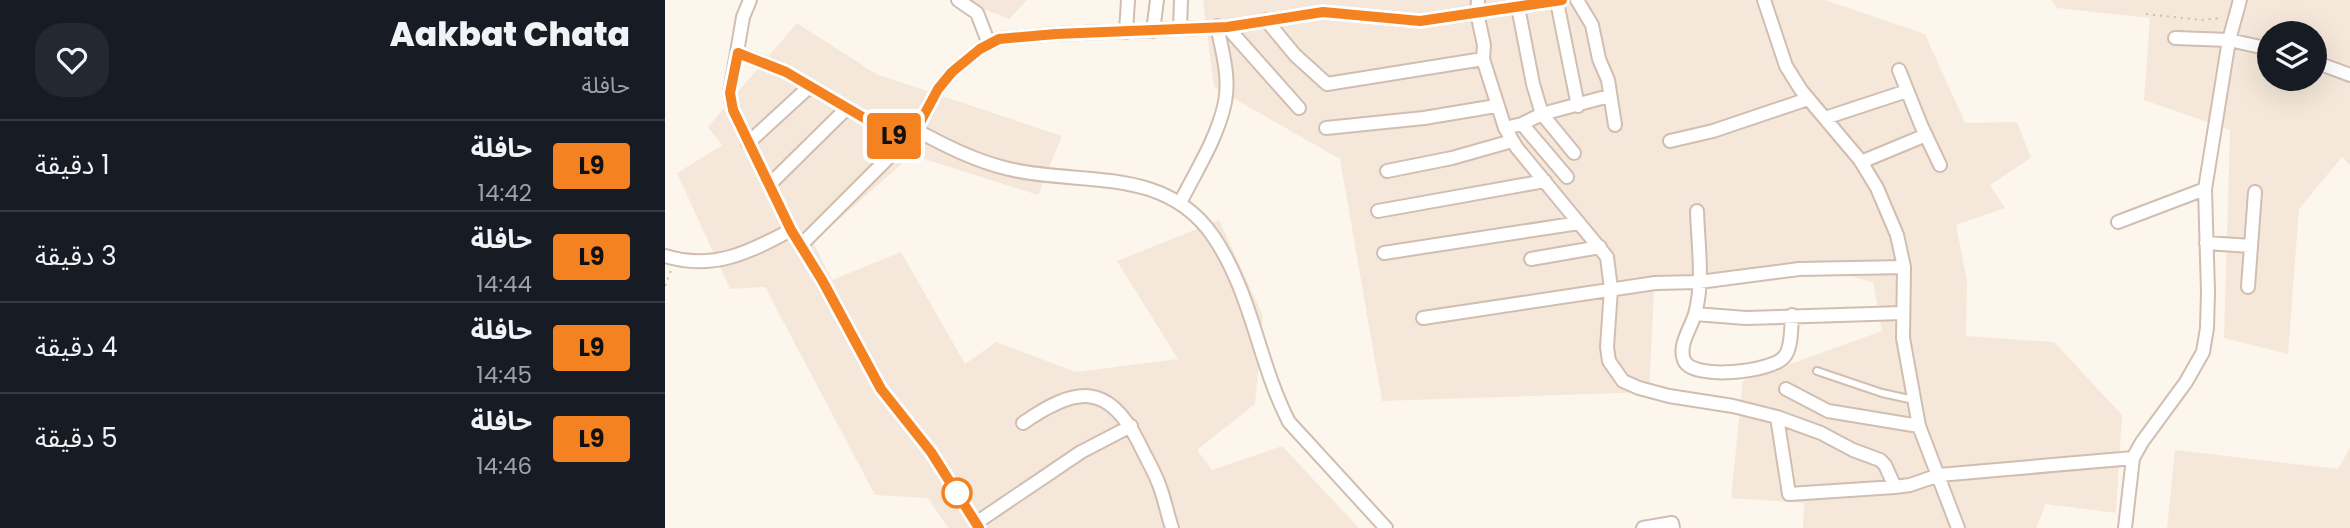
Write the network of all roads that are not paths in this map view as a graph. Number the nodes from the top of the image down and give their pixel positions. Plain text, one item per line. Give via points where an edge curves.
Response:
1 (751, 0) edge
2 (958, 0) edge
3 (1128, 0) edge
4 (1157, 0) edge
5 (1181, 0) edge
6 (1577, 0) edge
7 (1764, 0) edge
8 (2240, 0) edge
9 (1559, 1) edge
10 (1323, 6) edge
11 (1478, 6) edge
12 (1518, 7) junction
13 (1266, 20) junction
14 (1222, 26) junction
15 (1180, 28) junction
16 (1153, 31) junction
17 (1126, 32) junction
18 (2175, 38) dead end
19 (2229, 40) junction
20 (989, 44) junction
21 (2257, 46) edge
22 (738, 53) junction
23 (1483, 59) junction
24 (2327, 66) edge
25 (1899, 70) dead end
26 (2350, 75) edge
27 (809, 87) junction
28 (1907, 91) junction
29 (1609, 96) junction
30 (1808, 99) junction
31 (1496, 106) junction
32 (1578, 106) junction
33 (847, 108) junction
34 (1299, 108) dead end
35 (1542, 114) junction
36 (1825, 118) junction
37 (1522, 124) junction
38 (1615, 125) dead end
39 (1326, 128) dead end
40 (1504, 128) junction
41 (916, 130) junction
42 (1926, 135) junction
43 (1513, 141) junction
44 (1670, 141) dead end
45 (905, 142) junction
46 (748, 143) junction
47 (1574, 153) dead end
48 (1861, 162) junction
49 (1940, 165) dead end
50 (1387, 172) dead end
51 (1567, 177) dead end
52 (1545, 181) junction
53 (769, 186) junction
54 (2206, 189) junction
55 (2255, 192) dead end
56 (1180, 203) junction
57 (1378, 211) dead end
58 (1697, 211) dead end
59 (2118, 222) dead end
60 (1579, 223) junction
61 (791, 230) junction
62 (2206, 243) junction
63 (801, 245) junction
64 (2252, 246) junction
65 (1600, 247) junction
66 (1384, 253) dead end
67 (670, 258) edge
68 (1531, 259) dead end
69 (1904, 267) junction
70 (1699, 282) junction
71 (2248, 287) dead end
72 (1611, 289) junction
73 (1902, 313) junction
74 (1695, 314) junction
75 (1792, 316) junction
76 (1423, 318) dead end
77 (1817, 371) dead end
78 (1786, 388) dead end
79 (1914, 400) junction
80 (1777, 417) junction
81 (1023, 423) dead end
82 (1131, 426) junction
83 (1919, 426) junction
84 (2133, 458) junction
85 (1939, 475) junction
86 (1895, 487) junction
87 (977, 525) edge
88 (1172, 528) edge
89 (1386, 528) edge
90 (1643, 528) edge
91 (1673, 528) edge
92 (1958, 528) edge
93 (2125, 528) edge

1 - 22 street via 743,17
2 - 20 street via 977,13
3 - 17 street
4 - 16 street
5 - 15 street
6 - 29 street via 1592,24
7 - 30 street via 1786,66
8 - 19 street
9 - 12 street
9 - 32 street
10 - 11 street via 1420,21
10 - 13 street
11 - 12 street
11 - 23 street
12 - 35 street
13 - 14 street
13 - 23 street via 1327,84
14 - 15 street
14 - 34 street
14 - 56 street via 1226,101
15 - 16 street
16 - 17 street
17 - 20 street via 1010,38
18 - 19 street
19 - 21 street
19 - 54 street
20 - 41 street via 952,72
22 - 27 street via 776,67
22 - 46 street via 730,93
23 - 31 street
24 - 26 street
25 - 28 street
27 - 33 street
27 - 46 street
28 - 36 street
28 - 42 street
29 - 32 street
29 - 38 street
30 - 36 street
30 - 44 street
31 - 39 street
31 - 40 street
32 - 35 street
33 - 45 street
33 - 53 street
35 - 37 street
35 - 47 street
36 - 48 street
37 - 40 street
37 - 51 street
40 - 43 street
41 - 45 street
41 - 56 street via 971,159 1011,170 1144,186
42 - 48 street
42 - 49 street
43 - 50 street
43 - 52 street
45 - 63 street
46 - 53 street
48 - 69 street via 1897,235
52 - 57 street
52 - 60 street
53 - 61 street
54 - 59 street
54 - 62 street
55 - 64 street
56 - 89 street via 1212,235 1244,293 1289,422
58 - 70 street
60 - 65 street
60 - 66 street
61 - 63 street
61 - 67 street via 727,259
62 - 64 street
62 - 84 street via 2203,352
63 - 87 street via 881,389 931,452
64 - 71 street
65 - 68 street
65 - 72 street via 1609,264
69 - 70 street via 1800,269
69 - 73 street
70 - 72 street
70 - 74 street
72 - 76 street
72 - 80 street via 1607,347 1609,361 1623,381 1669,396
73 - 75 street
73 - 79 street
74 - 75 street
74 - 75 street via 1686,332 1685,364 1695,371 1730,373 1778,363 1787,355
77 - 79 lane
78 - 83 street via 1828,411
79 - 83 street
80 - 86 street via 1880,460
80 - 86 street via 1789,494
81 - 82 street via 1062,399 1092,397 1106,400
82 - 87 street via 1081,452
82 - 88 street via 1159,484
83 - 85 street
84 - 85 street
84 - 93 street
85 - 86 street
85 - 92 street
90 - 91 street via 1672,523

